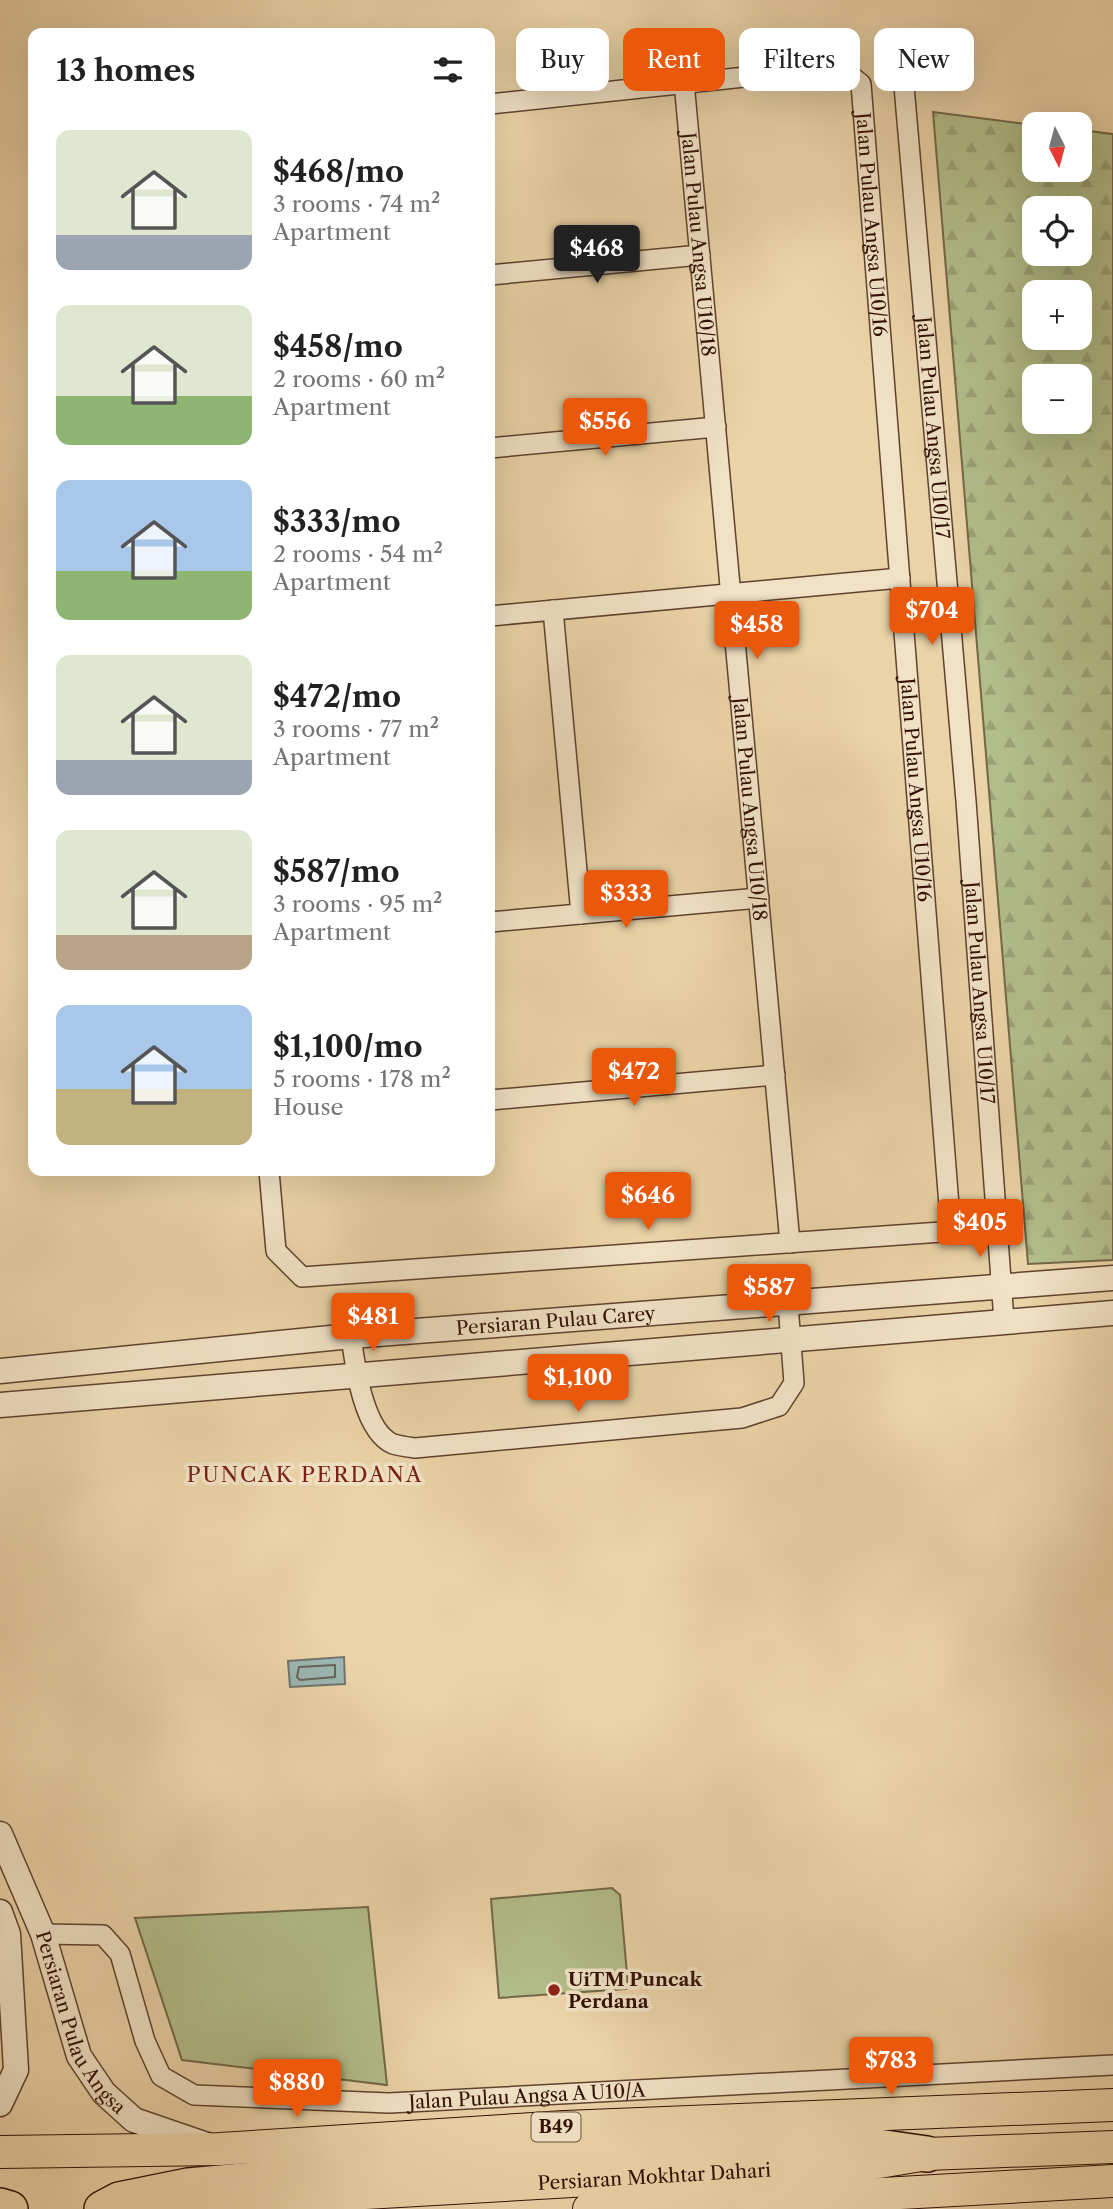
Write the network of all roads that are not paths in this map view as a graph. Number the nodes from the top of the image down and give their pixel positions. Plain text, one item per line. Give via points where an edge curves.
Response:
1 (725, 78) edge
2 (623, 89) edge
3 (685, 91) edge
4 (904, 91) edge
5 (495, 103) edge
6 (700, 255) junction
7 (495, 275) edge
8 (716, 427) junction
9 (495, 448) edge
10 (900, 578) junction
11 (731, 594) junction
12 (553, 610) junction
13 (495, 616) edge
14 (759, 898) junction
15 (581, 914) junction
16 (495, 922) edge
17 (775, 1074) junction
18 (495, 1100) edge
19 (269, 1176) edge
20 (998, 1228) junction
21 (951, 1231) junction
22 (790, 1242) junction
23 (1113, 1278) edge
24 (1002, 1288) junction
25 (788, 1304) junction
26 (1113, 1313) edge
27 (1004, 1321) junction
28 (351, 1336) junction
29 (791, 1340) junction
30 (0, 1371) edge
31 (356, 1376) junction
32 (0, 1405) edge
33 (0, 1834) edge
34 (0, 1912) edge
35 (43, 1934) junction
36 (1113, 2065) edge
37 (0, 2104) edge
38 (1113, 2105) edge
39 (1113, 2147) edge
40 (220, 2149) junction
41 (0, 2152) edge
42 (927, 2154) junction
43 (1113, 2181) edge
44 (865, 2195) junction
45 (0, 2206) edge
46 (10, 2209) edge
47 (102, 2209) edge
48 (110, 2209) edge
49 (589, 2209) edge
50 (784, 2209) edge

1 - 10 street, Jalan Pulau Angsa U10/16 via 840,67 861,84
2 - 5 street
3 - 6 street, Jalan Pulau Angsa U10/18
4 - 20 street, Jalan Pulau Angsa U10/17
6 - 7 street
6 - 8 street, Jalan Pulau Angsa U10/18
8 - 9 street
8 - 11 street, Jalan Pulau Angsa U10/18
10 - 11 street
10 - 21 street, Jalan Pulau Angsa U10/16
11 - 12 street
11 - 14 street, Jalan Pulau Angsa U10/18
12 - 13 street
12 - 15 street
14 - 15 street
14 - 17 street, Jalan Pulau Angsa U10/18
15 - 16 street
17 - 18 street
17 - 22 street, Jalan Pulau Angsa U10/18
19 - 22 street via 276,1251 302,1276
20 - 21 street
20 - 24 street, Jalan Pulau Angsa U10/17
21 - 22 street
23 - 24 street, Persiaran Pulau Carey
24 - 25 street, Persiaran Pulau Carey
24 - 27 street, Jalan Pulau Angsa U10/17
25 - 28 street, Persiaran Pulau Carey
25 - 29 street
26 - 27 street, Persiaran Pulau Carey
27 - 29 street, Persiaran Pulau Carey
28 - 30 street, Persiaran Pulau Carey
28 - 31 street
29 - 31 street, Persiaran Pulau Carey
29 - 31 street via 794,1383 779,1406 742,1418 415,1448 391,1443 372,1422
31 - 32 street, Persiaran Pulau Carey
33 - 35 street, Persiaran Pulau Angsa
34 - 37 street, Persiaran Pulau Angsa via 8,1934 16,2070
35 - 36 street, Jalan Pulau Angsa A U10/A via 103,1935 120,1954 145,2040 161,2076 194,2095 389,2103
35 - 40 street, Persiaran Pulau Angsa via 79,2056 104,2093 134,2120
38 - 40 main road, B49 via 565,2127
39 - 42 main road, Persiaran Mokhtar Dahari
40 - 41 main road, B49
42 - 47 highway via 857,2144 666,2146 530,2155 188,2186 119,2200
42 - 48 main road, Persiaran Mokhtar Dahari via 867,2164
43 - 44 main road, Persiaran Mokhtar Dahari
44 - 49 main road, Persiaran Mokhtar Dahari via 800,2194
44 - 50 highway
45 - 46 highway

